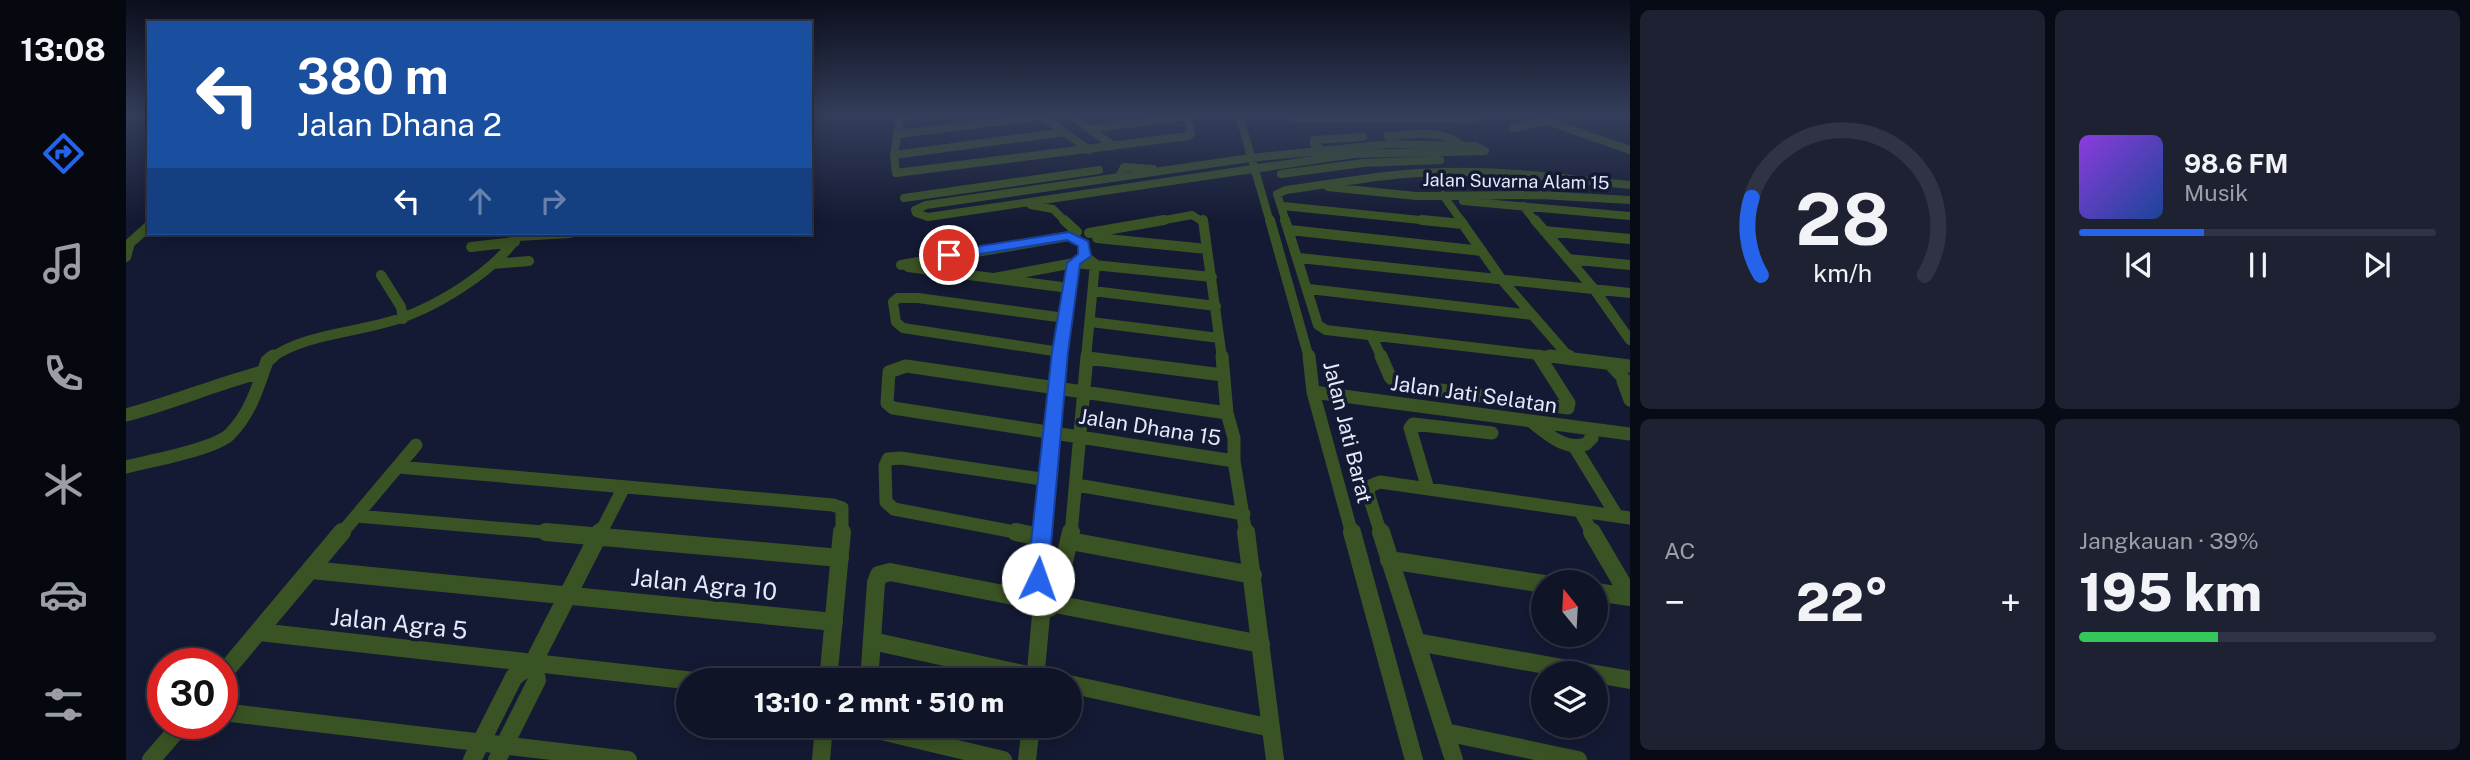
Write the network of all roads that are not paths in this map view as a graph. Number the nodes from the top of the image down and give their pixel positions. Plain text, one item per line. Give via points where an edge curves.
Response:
1 (895, 150) edge
2 (928, 150) edge
3 (1085, 150) edge
4 (1249, 150) edge
5 (1319, 150) edge
6 (1424, 150) edge
7 (1465, 150) edge
8 (894, 155) junction
9 (1119, 160) dead end
10 (1227, 162) joint
11 (1291, 162) junction
12 (1252, 163) junction
13 (1127, 166) junction
14 (1099, 170) dead end
15 (1161, 171) junction
16 (1236, 171) joint
17 (1308, 171) junction
18 (1071, 174) junction
19 (1281, 174) dead end
20 (1521, 174) junction
21 (1119, 177) junction
22 (1082, 183) junction
23 (1630, 185) edge
24 (1318, 186) junction
25 (951, 191) junction
26 (1572, 196) junction
27 (1446, 197) junction
28 (904, 198) dead end
29 (1059, 198) junction
30 (1630, 200) edge
31 (958, 201) junction
32 (1027, 203) junction
33 (1283, 206) junction
34 (1523, 206) junction
35 (1054, 209) junction
36 (1619, 215) junction
37 (1630, 217) edge
38 (1463, 224) junction
39 (1204, 226) joint
40 (147, 228) edge
41 (1290, 230) junction
42 (1544, 231) junction
43 (1073, 234) junction
44 (544, 235) edge
45 (1093, 235) junction
46 (517, 237) edge
47 (1630, 239) edge
48 (471, 247) dead end
49 (1207, 249) junction
50 (1482, 251) junction
51 (126, 257) edge
52 (1084, 257) junction
53 (1299, 258) junction
54 (1568, 259) junction
55 (529, 261) dead end
56 (492, 264) junction
57 (1630, 265) edge
58 (381, 275) dead end
59 (1212, 277) junction
60 (994, 278) junction
61 (1503, 280) junction
62 (1069, 288) junction
63 (1308, 289) junction
64 (1594, 289) junction
65 (1093, 290) junction
66 (1630, 293) edge
67 (1216, 306) junction
68 (1532, 314) junction
69 (1065, 318) junction
70 (403, 319) junction
71 (1091, 322) junction
72 (1625, 325) edge
73 (1371, 335) junction
74 (1219, 338) junction
75 (1630, 340) edge
76 (1060, 352) junction
77 (1538, 355) junction
78 (1088, 358) junction
79 (1571, 359) junction
80 (1610, 364) junction
81 (1630, 366) edge
82 (262, 372) junction
83 (1223, 375) junction
84 (1627, 383) edge
85 (1056, 388) junction
86 (1085, 392) junction
87 (1313, 392) junction
88 (1630, 400) edge
89 (1227, 413) junction
90 (126, 415) edge
91 (1531, 422) junction
92 (1588, 429) junction
93 (1051, 433) junction
94 (1492, 433) dead end
95 (1630, 434) edge
96 (1081, 437) junction
97 (416, 445) dead end
98 (1574, 446) junction
99 (1234, 461) junction
100 (126, 467) edge
101 (398, 467) junction
102 (1048, 480) junction
103 (1380, 482) joint
104 (1077, 485) junction
105 (624, 487) junction
106 (1428, 489) junction
107 (1580, 511) junction
108 (1244, 514) junction
109 (357, 516) junction
110 (1623, 517) edge
111 (598, 537) junction
112 (1040, 537) junction
113 (1070, 541) junction
114 (840, 558) junction
115 (1390, 560) junction
116 (311, 570) junction
117 (890, 572) joint
118 (1253, 575) junction
119 (1531, 582) edge
120 (1608, 594) edge
121 (568, 595) junction
122 (1630, 597) edge
123 (1044, 607) junction
124 (834, 622) junction
125 (259, 632) junction
126 (873, 641) junction
127 (1416, 642) junction
128 (1261, 644) junction
129 (238, 657) edge
130 (1531, 662) edge
131 (533, 663) junction
132 (829, 668) edge
133 (870, 668) edge
134 (988, 668) edge
135 (1036, 668) edge
136 (1608, 676) edge
137 (676, 679) edge
138 (1630, 680) edge
139 (1082, 687) edge
140 (238, 714) edge
141 (1271, 728) junction
142 (1445, 732) junction
143 (823, 738) edge
144 (913, 738) edge
145 (1030, 738) edge
146 (169, 739) edge
147 (476, 751) edge
148 (501, 753) edge
149 (151, 760) edge
150 (628, 760) edge
151 (821, 760) edge
152 (1003, 760) edge
153 (1027, 760) edge
154 (1275, 760) edge
155 (1414, 760) edge
156 (1454, 760) edge
157 (1578, 760) edge

1 - 8 street
2 - 8 street
3 - 8 street via 905,174 894,172
4 - 12 street, Jalan Jati Barat
5 - 12 street
6 - 11 street via 1354,153
7 - 17 street via 1473,159
9 - 13 street
10 - 12 street
10 - 15 street
11 - 12 street
11 - 17 street
12 - 16 street
12 - 87 street, Jalan Jati Barat via 1308,352
13 - 15 street
13 - 21 street
14 - 18 street
15 - 21 street
16 - 29 street
17 - 19 street
18 - 22 street
18 - 25 street
20 - 23 street
20 - 24 street via 1388,175
20 - 26 street
21 - 22 street
22 - 31 street
24 - 27 street, Jalan Suvarna Alam 15
24 - 33 street via 1279,192
25 - 28 street
25 - 31 street
26 - 27 street, Jalan Suvarna Alam 15
26 - 30 street, Jalan Suvarna Alam 15
26 - 36 street
27 - 34 street, Jalan Suvarna Alam 15
27 - 38 street
29 - 32 street
29 - 35 street
31 - 32 street via 915,210 928,218
32 - 35 street
33 - 38 street
33 - 41 street
34 - 36 street, Jalan Suvarna Alam 15
34 - 42 street
35 - 43 street
36 - 37 street, Jalan Suvarna Alam 15
38 - 50 street
39 - 45 street via 1160,221
39 - 49 street
40 - 51 street via 130,243
41 - 50 street
41 - 53 street
42 - 47 street
42 - 54 street
43 - 45 street
43 - 52 street
43 - 60 street via 901,265
44 - 46 street
45 - 49 street
45 - 52 street
46 - 48 street
46 - 56 street
49 - 59 street
50 - 61 street
52 - 59 street
52 - 60 street
52 - 62 street
52 - 65 street
53 - 61 street
53 - 63 street
54 - 57 street
54 - 64 street
55 - 56 street
56 - 70 street via 423,311
58 - 70 street via 401,307
59 - 67 street
60 - 62 street
61 - 64 street
61 - 68 street
62 - 69 street
63 - 68 street
63 - 73 street via 1318,325
64 - 66 street
64 - 72 street
65 - 67 street
65 - 71 street
67 - 74 street
68 - 79 street
69 - 76 street
69 - 76 street via 918,298 893,302 896,322 903,328
70 - 82 street via 281,351 267,361
71 - 74 street
71 - 78 street
72 - 75 street
73 - 77 street
73 - 77 street via 1397,384 1568,408
74 - 83 street
76 - 85 street
77 - 79 street
78 - 83 street
78 - 86 street
79 - 80 street
80 - 81 street
80 - 84 street
82 - 90 street
82 - 100 street via 251,406 229,436
83 - 89 street
84 - 88 street via 1623,388
85 - 86 street
85 - 93 street
85 - 93 street, Jalan Dhana 15 via 906,366 889,372 887,403 893,408
86 - 89 street
86 - 96 street
87 - 91 street, Jalan Jati Selatan
87 - 155 street, Jalan Jati Barat
89 - 99 street
91 - 92 street, Jalan Jati Selatan
91 - 98 street via 1553,439
92 - 95 street, Jalan Jati Selatan
92 - 98 street via 1590,443
93 - 96 street, Jalan Dhana 15
93 - 102 street
94 - 106 street via 1413,424 1410,428
96 - 99 street, Jalan Dhana 15
96 - 104 street
97 - 101 street
98 - 110 street
99 - 108 street
101 - 105 street
101 - 109 street
102 - 112 street
102 - 112 street via 892,457 885,466 886,502 894,509
103 - 106 street
103 - 115 street via 1370,486 1368,493
104 - 108 street
104 - 113 street
105 - 111 street
105 - 114 street via 833,505 842,508 844,515
106 - 107 street
107 - 110 street
107 - 122 street
108 - 118 street
109 - 111 street
109 - 116 street
111 - 114 street
111 - 121 street
112 - 123 street
113 - 118 street
113 - 123 street
114 - 124 street
115 - 119 street
115 - 127 street
116 - 121 street, Jalan Agra 10
116 - 125 street
117 - 123 street
117 - 126 street via 879,575 876,583
118 - 128 street
120 - 122 street
121 - 124 street, Jalan Agra 10
121 - 131 street
123 - 128 street
123 - 135 street
124 - 132 street
125 - 129 street
125 - 131 street, Jalan Agra 5
126 - 133 street
126 - 134 street
127 - 130 street
127 - 142 street
128 - 141 street
131 - 137 street
131 - 147 street via 514,677
131 - 148 street via 537,680
136 - 138 street
139 - 141 street
140 - 147 street
141 - 154 street
142 - 156 street
142 - 157 street
143 - 151 street
144 - 152 street
145 - 153 street
146 - 149 street
147 - 148 street
148 - 150 street

